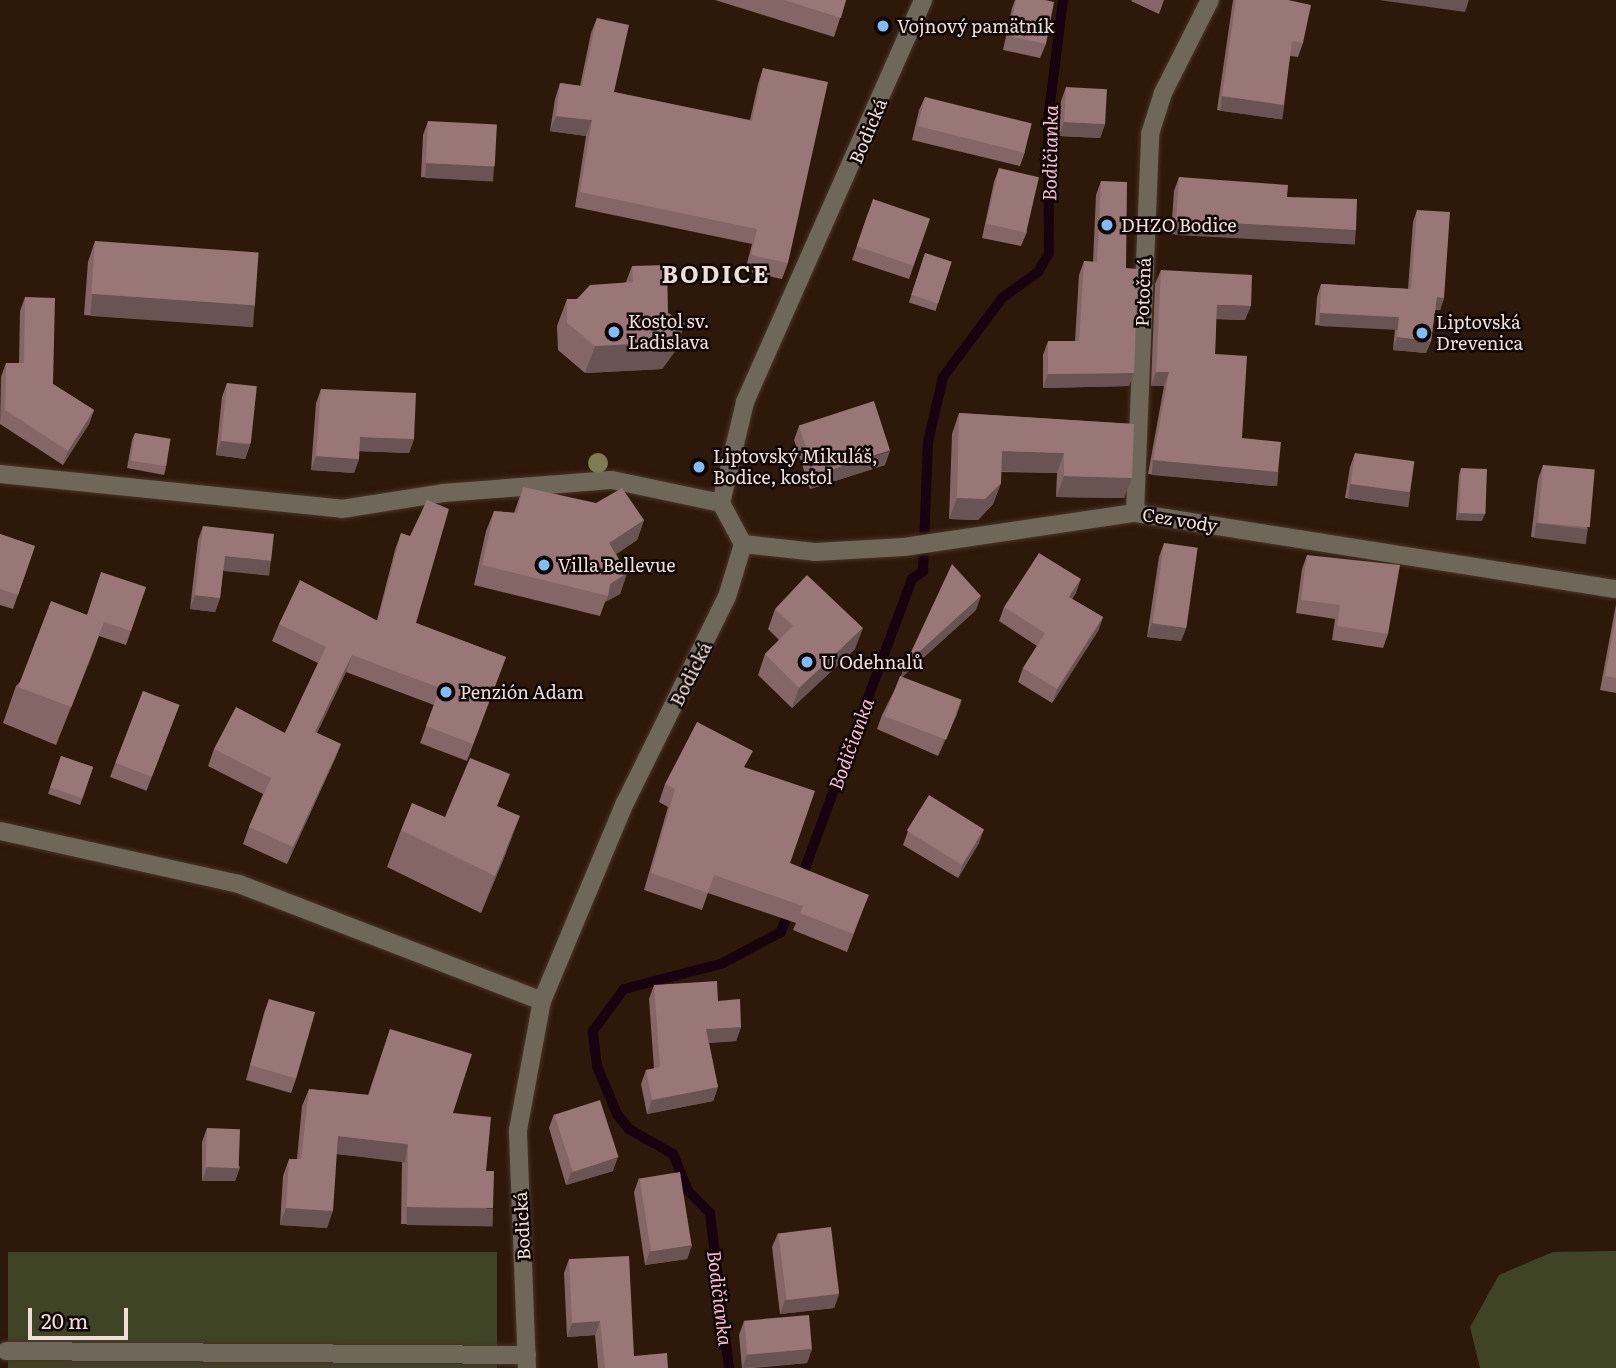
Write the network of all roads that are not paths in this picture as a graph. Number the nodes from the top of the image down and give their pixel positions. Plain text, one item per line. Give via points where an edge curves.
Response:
1 (923, 0) edge
2 (1210, 0) edge
3 (0, 474) edge
4 (722, 503) junction
5 (1135, 513) junction
6 (743, 544) junction
7 (1616, 589) edge
8 (0, 831) edge
9 (542, 1001) junction
10 (6, 1351) dead end
11 (527, 1361) edge

1 - 4 street, Bodická via 757,370 732,446
2 - 5 street, Potočná via 1152,124
3 - 4 street via 342,509 443,493 612,480
4 - 6 street
5 - 6 street, Cez vody via 904,547 815,552
5 - 7 street, Cez vody
6 - 9 street, Bodická via 718,620 645,758
8 - 9 street via 240,884
9 - 11 street, Bodická via 518,1129
10 - 11 street

